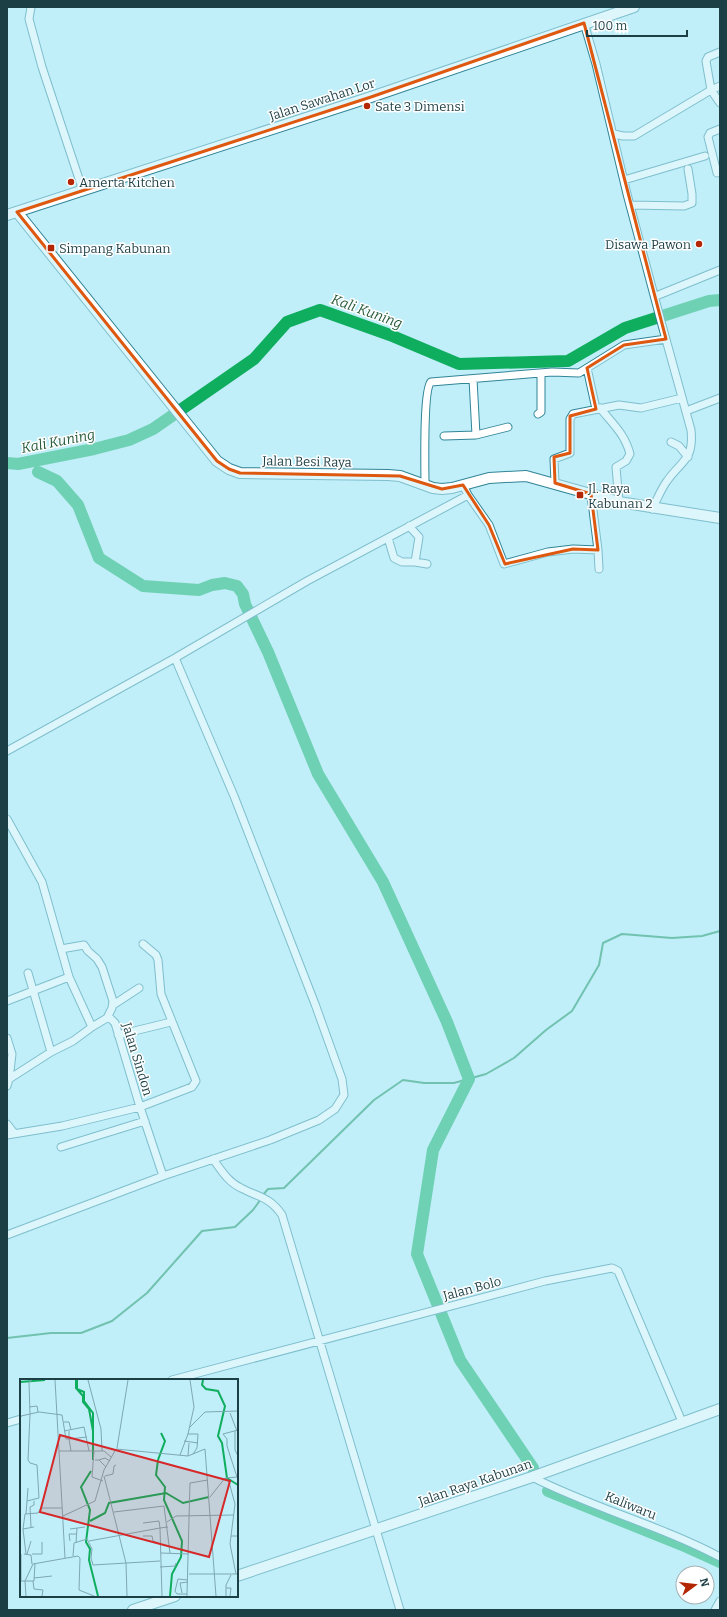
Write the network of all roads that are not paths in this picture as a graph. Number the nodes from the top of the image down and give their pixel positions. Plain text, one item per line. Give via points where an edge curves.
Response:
1 (31, 7) edge
2 (634, 7) edge
3 (584, 23) junction
4 (720, 52) edge
5 (720, 86) edge
6 (711, 90) junction
7 (720, 103) edge
8 (720, 129) edge
9 (614, 134) junction
10 (705, 156) dead end
11 (688, 169) dead end
12 (717, 173) dead end
13 (624, 180) junction
14 (84, 191) junction
15 (630, 204) junction
16 (12, 213) edge
17 (720, 270) edge
18 (656, 296) junction
19 (666, 339) junction
20 (587, 368) junction
21 (541, 373) junction
22 (473, 379) junction
23 (682, 398) junction
24 (720, 398) edge
25 (598, 408) junction
26 (686, 411) junction
27 (538, 414) dead end
28 (508, 427) dead end
29 (476, 435) junction
30 (444, 436) dead end
31 (671, 442) dead end
32 (688, 457) junction
33 (556, 483) junction
34 (463, 485) junction
35 (425, 486) junction
36 (591, 494) junction
37 (468, 496) junction
38 (619, 502) junction
39 (652, 509) junction
40 (720, 518) edge
41 (409, 526) junction
42 (388, 538) junction
43 (598, 550) junction
44 (415, 562) junction
45 (427, 564) dead end
46 (599, 569) dead end
47 (175, 658) junction
48 (7, 751) edge
49 (7, 819) edge
50 (143, 944) dead end
51 (61, 949) junction
52 (28, 973) dead end
53 (69, 978) junction
54 (139, 988) dead end
55 (33, 991) junction
56 (7, 1001) edge
57 (113, 1005) junction
58 (107, 1018) junction
59 (171, 1022) junction
60 (92, 1027) junction
61 (118, 1035) junction
62 (7, 1038) edge
63 (51, 1052) junction
64 (9, 1078) junction
65 (7, 1086) edge
66 (140, 1107) junction
67 (145, 1121) junction
68 (7, 1124) edge
69 (10, 1134) edge
70 (61, 1147) dead end
71 (214, 1159) junction
72 (163, 1176) junction
73 (7, 1235) edge
74 (321, 1342) junction
75 (176, 1379) edge
76 (720, 1409) edge
77 (20, 1419) edge
78 (7, 1423) edge
79 (683, 1424) junction
80 (532, 1477) junction
81 (376, 1530) junction
82 (720, 1558) edge
83 (238, 1576) edge
84 (171, 1597) edge
85 (720, 1601) edge
86 (133, 1610) edge
87 (400, 1610) edge
88 (715, 1610) edge

1 - 14 street via 29,19 40,60
2 - 3 street, Jalan Sawahan Lor
3 - 9 street
3 - 14 street, Jalan Sawahan Lor via 478,62
4 - 6 street via 708,57 706,61
5 - 6 street
6 - 7 street
6 - 9 street via 634,136
8 - 12 street via 708,137
9 - 13 street
10 - 13 street
11 - 15 street via 692,203 684,206
13 - 15 street
14 - 16 street, Jalan Sawahan Lor
15 - 18 street
16 - 35 street, Jalan Besi Raya via 190,426 216,461 240,473 388,475 400,476
17 - 18 street
18 - 19 street
19 - 20 street via 624,345
19 - 23 street
20 - 21 street via 572,374
20 - 25 street
21 - 22 street
21 - 27 street via 541,412
22 - 29 street
22 - 35 street via 432,381 428,385
23 - 25 street via 641,408 623,405
23 - 26 street
24 - 26 street
25 - 33 street via 571,416 570,453 554,458
25 - 38 street via 621,432 630,454 626,462 616,467
26 - 32 street via 693,445
28 - 29 street
29 - 30 street
31 - 32 street via 680,446
32 - 39 street via 666,482
33 - 34 street, Jalan Besi Raya via 516,475 489,478
33 - 36 street, Jalan Besi Raya
34 - 35 street, Jalan Besi Raya via 442,489
34 - 37 street
36 - 38 street, Jalan Besi Raya
36 - 43 street
37 - 41 street
37 - 43 street via 489,525 504,564 548,552
38 - 39 street, Jalan Besi Raya
39 - 40 street, Jalan Besi Raya
41 - 42 street
41 - 44 street via 419,537
42 - 44 street via 394,558 402,562
42 - 47 street via 307,581
43 - 46 street
44 - 45 street
47 - 48 street
47 - 71 street via 234,796 315,1004 344,1088 341,1103 319,1120
49 - 51 street via 42,882
50 - 59 street via 158,960 159,987
51 - 53 street
51 - 57 street via 84,945 102,967
52 - 55 street
53 - 55 street
53 - 60 street
54 - 57 street
55 - 56 street
55 - 63 street
57 - 58 street
58 - 60 street, Jalan Sindon
58 - 61 street, Jalan Sindon via 113,1021
59 - 61 street
59 - 66 street via 196,1084
60 - 63 street, Jalan Sindon via 73,1041
61 - 66 street, Jalan Sindon
62 - 64 street via 12,1054
63 - 64 street
64 - 65 street
66 - 67 street
66 - 69 street, Jalan Sindon via 62,1126
67 - 70 street
67 - 72 street
68 - 69 street
71 - 72 street
71 - 74 street via 228,1179 241,1189 256,1194 277,1207 285,1222
72 - 73 street
74 - 75 street, Jalan Bolo
74 - 79 street, Jalan Bolo via 545,1281 612,1268 618,1271
74 - 81 street
76 - 79 street, Jalan Raya Kabunan
77 - 78 street
79 - 80 street, Jalan Raya Kabunan
80 - 81 street, Jalan Raya Kabunan
80 - 82 street, Kaliwaru via 555,1489 696,1545
81 - 83 street, Jalan Raya Kabunan
81 - 87 street
84 - 86 street
85 - 88 street

